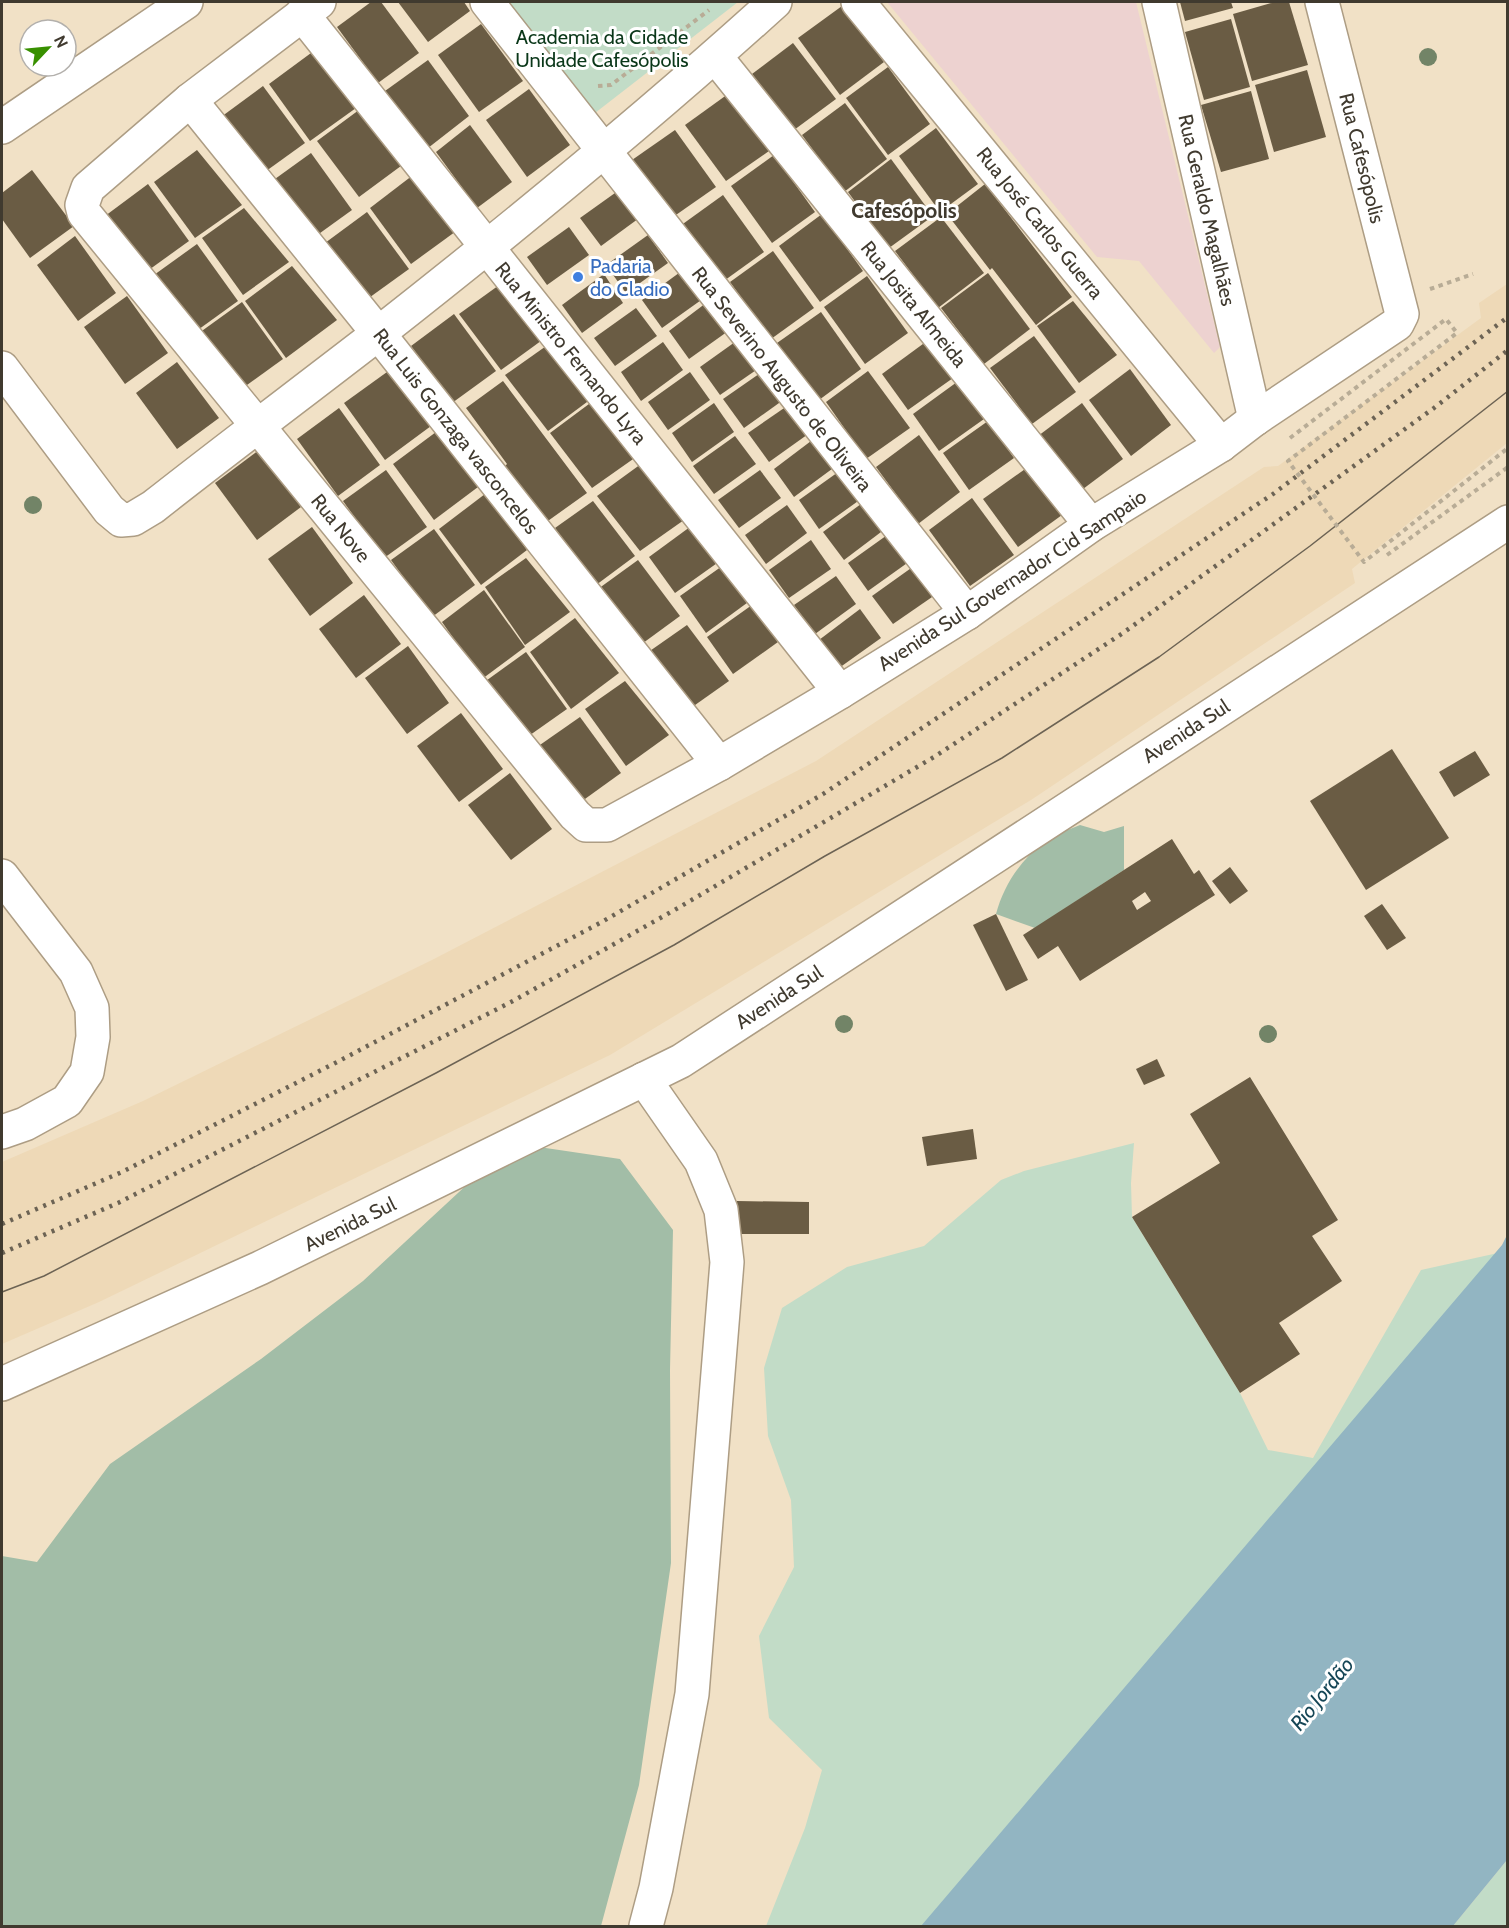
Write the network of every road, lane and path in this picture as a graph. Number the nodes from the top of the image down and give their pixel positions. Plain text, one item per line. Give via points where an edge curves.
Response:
1 (186, 2) edge
2 (487, 2) edge
3 (775, 2) edge
4 (858, 2) edge
5 (1159, 2) edge
6 (1322, 2) edge
7 (715, 5) dead end
8 (311, 8) edge
9 (715, 56) junction
10 (595, 86) dead end
11 (190, 100) junction
12 (2, 127) edge
13 (603, 151) junction
14 (486, 247) junction
15 (1473, 273) dead end
16 (1400, 307) junction
17 (378, 333) junction
18 (2, 368) edge
19 (1255, 419) junction
20 (256, 425) junction
21 (1290, 438) dead end
22 (1221, 445) junction
23 (1508, 448) edge
24 (1508, 467) edge
25 (1508, 522) edge
26 (1091, 525) junction
27 (1381, 560) dead end
28 (967, 613) junction
29 (840, 692) junction
30 (719, 764) junction
31 (607, 825) joint
32 (2, 876) edge
33 (644, 1079) junction
34 (2, 1132) edge
35 (2, 1384) edge
36 (646, 1926) edge

1 - 12 street
2 - 13 street, Rua Severino Augusto de Oliveira
3 - 9 street
4 - 22 street, Rua José Carlos Guerra
5 - 19 street, Rua Geraldo Magalhães
6 - 16 street, Rua Cafesópolis
7 - 10 path via 611,85
8 - 11 street
8 - 14 street, Rua Ministro Fernando Lyra
9 - 13 street
9 - 26 street, Rua Josita Almeida
11 - 17 street, Rua Luis Gonzaga vasconcelos
11 - 20 street, Rua Nove via 88,188 82,205 84,213
13 - 14 street
13 - 28 street, Rua Severino Augusto de Oliveira
14 - 17 street
14 - 29 street, Rua Ministro Fernando Lyra
15 - 16 path
16 - 19 street, Avenida Sul Governador Cid Sampaio via 1397,324
17 - 20 street
17 - 30 street, Rua Luis Gonzaga vasconcelos
18 - 20 street via 109,510 121,520 133,519 153,507
19 - 22 street, Avenida Sul Governador Cid Sampaio
20 - 31 street, Rua Nove via 575,815 586,825
21 - 23 path, bridge via 1446,319 1456,333 1288,461 1364,562
22 - 26 street, Avenida Sul Governador Cid Sampaio
24 - 27 path
25 - 33 street, Avenida Sul via 681,1061
26 - 28 street, Avenida Sul Governador Cid Sampaio
28 - 29 street, Avenida Sul Governador Cid Sampaio
29 - 30 street, Avenida Sul Governador Cid Sampaio
30 - 31 street, Avenida Sul Governador Cid Sampaio
32 - 34 street via 76,972 92,1008 93,1037 87,1072 67,1101 26,1124
33 - 35 street, Avenida Sul via 260,1268
33 - 36 street via 701,1161 721,1210 727,1262 692,1694

